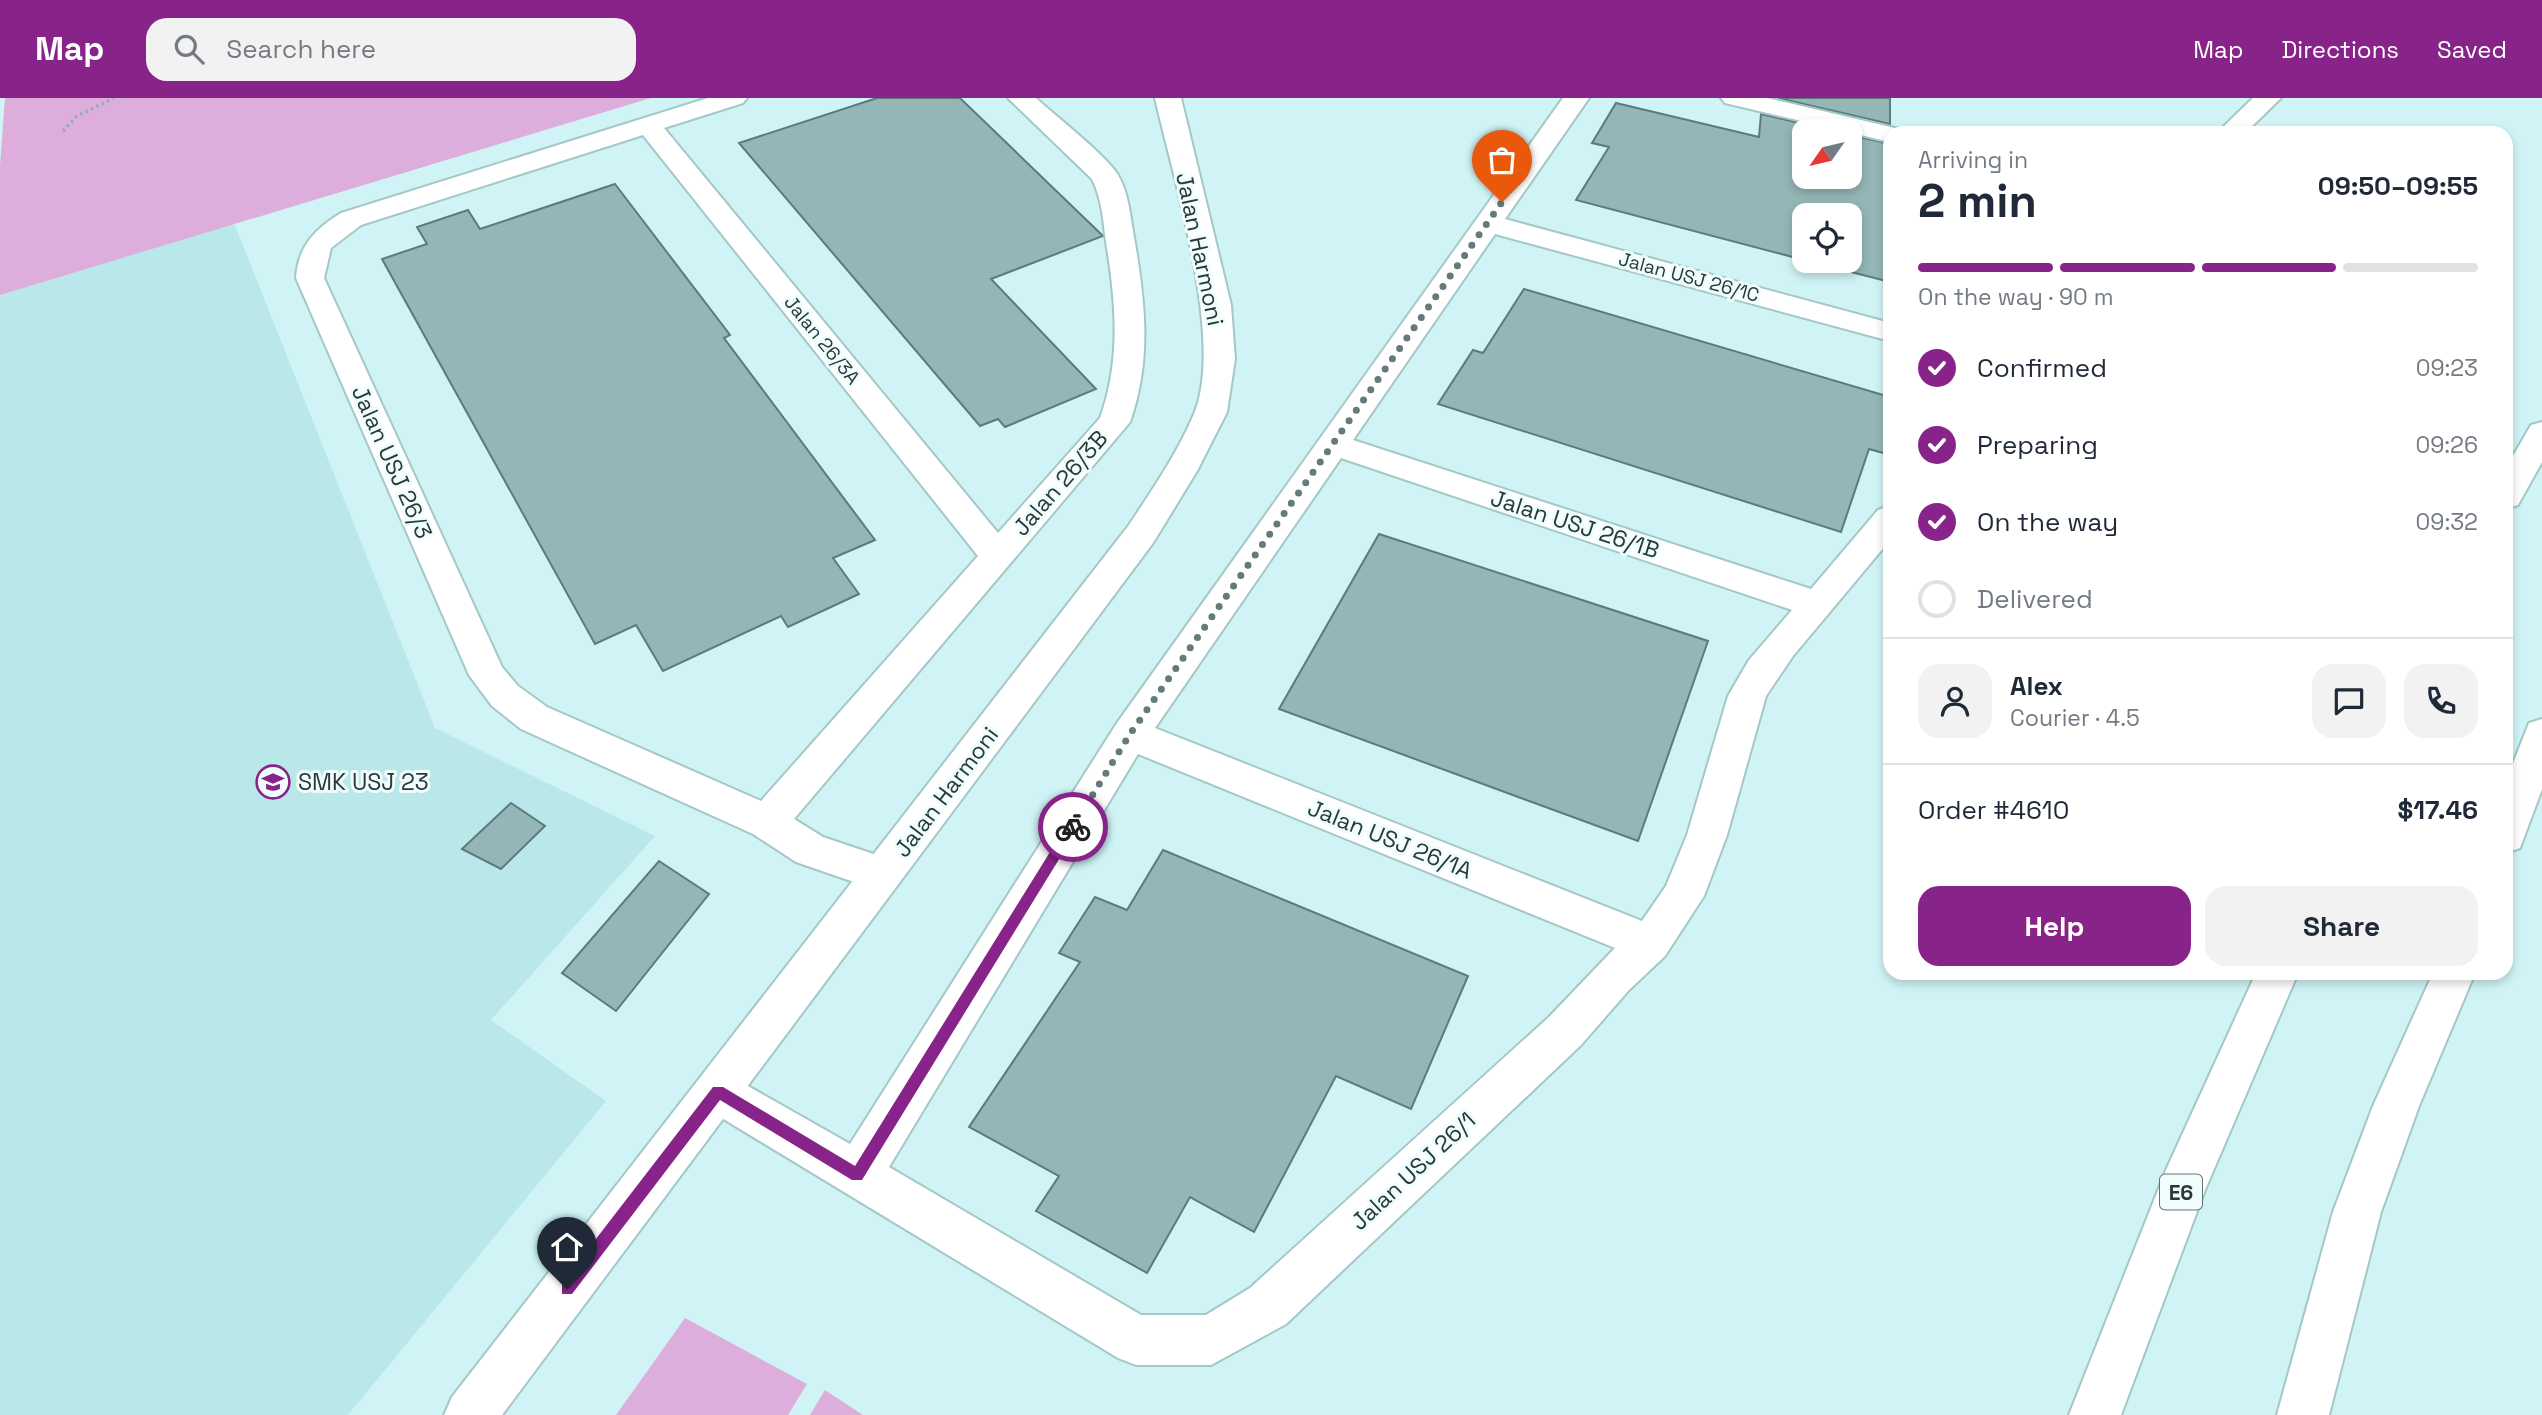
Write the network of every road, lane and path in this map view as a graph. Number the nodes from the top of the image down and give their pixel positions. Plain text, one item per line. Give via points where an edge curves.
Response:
1 (114, 98) edge
2 (734, 98) edge
3 (1021, 98) edge
4 (1168, 98) edge
5 (1576, 98) edge
6 (1734, 98) edge
7 (2268, 98) edge
8 (648, 125) junction
9 (2238, 126) edge
10 (63, 131) dead end
11 (1883, 132) edge
12 (1488, 223) junction
13 (1883, 330) edge
14 (2542, 433) edge
15 (1332, 444) junction
16 (2513, 485) edge
17 (1883, 527) edge
18 (997, 556) junction
19 (1818, 605) junction
20 (1130, 734) junction
21 (2542, 734) edge
22 (2513, 816) edge
23 (767, 822) junction
24 (883, 874) junction
25 (1650, 943) junction
26 (2274, 980) edge
27 (2451, 980) edge
28 (718, 1091) junction
29 (857, 1176) junction
30 (470, 1415) edge
31 (2095, 1415) edge
32 (2303, 1415) edge

1 - 10 path via 77,116
2 - 8 main road, Jalan USJ 26/3
3 - 18 main road, Jalan 26/3B via 1104,175 1113,194 1133,342 1126,396 1114,422
4 - 24 main road, Jalan Harmoni via 1216,305 1220,359 1211,412 1141,534
5 - 12 main road
6 - 11 main road
7 - 9 main road
8 - 18 main road, Jalan 26/3A
8 - 23 main road, Jalan USJ 26/3 via 351,219 319,243 310,260 310,278 487,675 534,718
12 - 13 main road, Jalan USJ 26/1C
12 - 15 main road
14 - 16 main road
15 - 19 main road, Jalan USJ 26/1B
15 - 20 main road
17 - 19 main road, Jalan USJ 26/1
18 - 23 main road, Jalan 26/3B
19 - 25 main road, Jalan USJ 26/1 via 1756,677 1698,859 1683,896
20 - 25 main road, Jalan USJ 26/1A
20 - 29 main road
21 - 22 main road
23 - 24 main road, Jalan USJ 26/3 via 810,850
24 - 28 main road, Jalan Harmoni
25 - 29 main road, Jalan USJ 26/1 via 1565,1031 1268,1306 1211,1340 1136,1340
26 - 31 main road, E6 via 2183,1187
27 - 32 main road via 2396,1105 2357,1212
28 - 29 main road, Jalan USJ 26/1
28 - 30 main road, Jalan Harmoni

